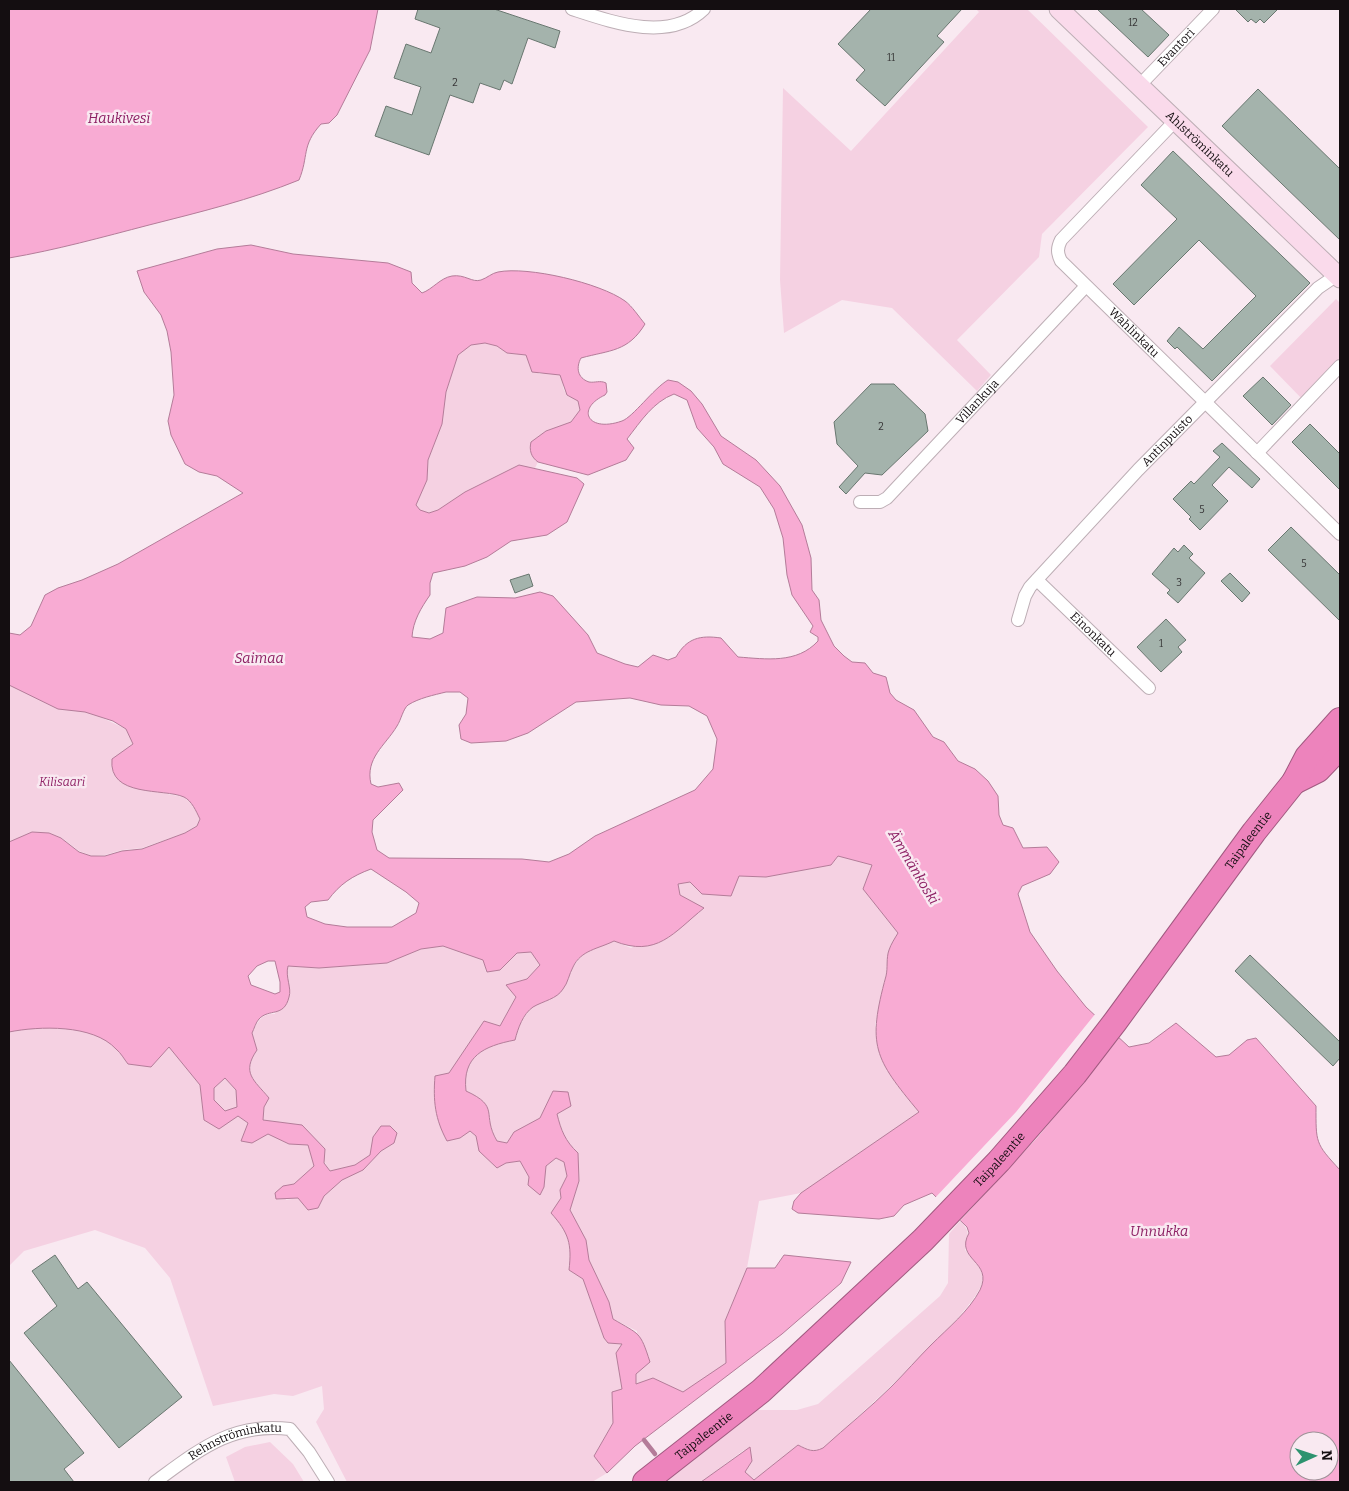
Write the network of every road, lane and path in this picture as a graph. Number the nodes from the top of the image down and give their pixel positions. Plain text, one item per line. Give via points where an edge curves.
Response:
1 (572, 9) edge
2 (704, 9) edge
3 (1060, 9) edge
4 (1213, 9) edge
5 (1138, 86) junction
6 (1175, 121) junction
7 (1339, 275) edge
8 (1086, 286) junction
9 (1340, 366) edge
10 (1206, 402) junction
11 (1257, 453) junction
12 (860, 502) dead end
13 (1340, 534) edge
14 (1037, 580) junction
15 (1018, 620) dead end
16 (1149, 688) dead end
17 (1340, 720) edge
18 (1340, 748) edge
19 (1294, 782) junction
20 (154, 1482) edge
21 (328, 1482) edge
22 (645, 1482) edge

1 - 2 street via 618,23 649,27 683,22
3 - 5 street, Ahlströminkatu
4 - 5 street, Evantori
5 - 6 street, Ahlströminkatu
6 - 7 street, Ahlströminkatu
6 - 8 street, Wahlinkatu via 1061,240 1058,246 1061,261
7 - 10 street, Antinpuisto via 1318,288
8 - 10 street, Wahlinkatu
8 - 12 street, Villankuja via 887,498 880,502
9 - 11 street
10 - 11 street, Wahlinkatu
10 - 14 street, Antinpuisto
11 - 13 street, Wahlinkatu
14 - 15 street, Antinpuisto via 1025,596
14 - 16 street, Einonkatu
17 - 19 highway, Taipaleentie via 1307,757
18 - 19 highway, Taipaleentie via 1318,770
19 - 22 highway, Taipaleentie via 1116,1022 1000,1161 938,1225 761,1391
20 - 21 street, Rehnströminkatu via 218,1439 252,1428 273,1427 290,1428

